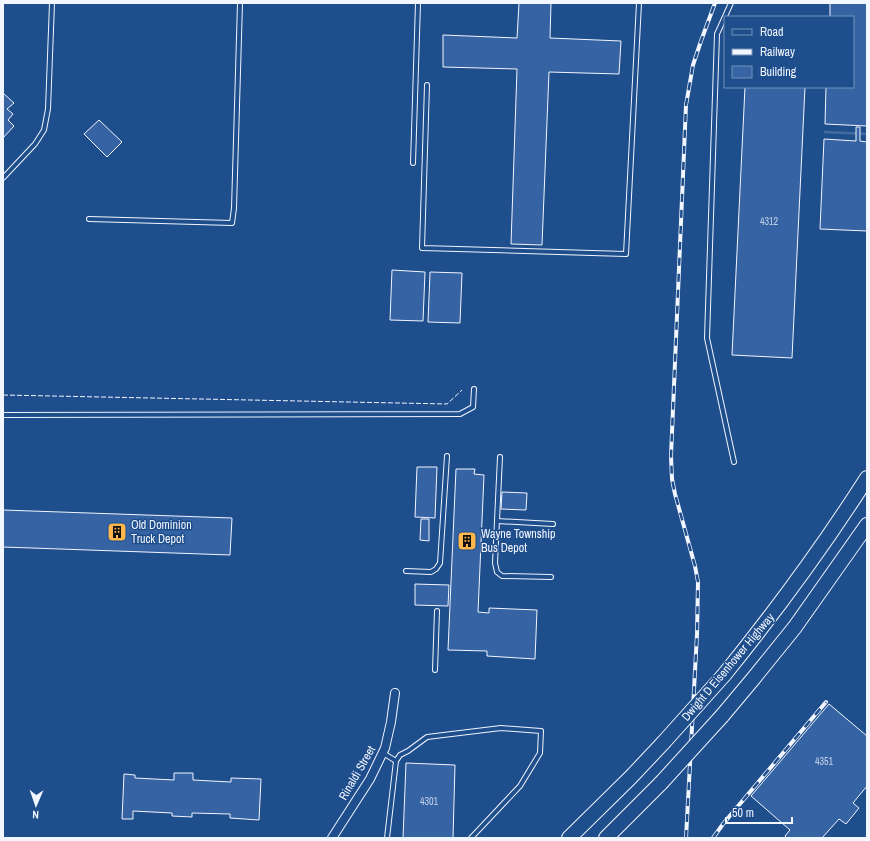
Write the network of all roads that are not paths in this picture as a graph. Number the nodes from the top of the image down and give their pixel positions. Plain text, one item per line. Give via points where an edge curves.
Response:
1 (52, 3) edge
2 (240, 3) edge
3 (418, 3) edge
4 (639, 3) edge
5 (731, 3) edge
6 (725, 16) edge
7 (724, 18) edge
8 (427, 85) dead end
9 (413, 163) dead end
10 (3, 178) edge
11 (89, 219) dead end
12 (474, 390) dead end
13 (3, 416) edge
14 (447, 456) dead end
15 (500, 457) dead end
16 (734, 462) dead end
17 (867, 478) edge
18 (497, 521) junction
19 (553, 524) dead end
20 (867, 524) edge
21 (406, 571) dead end
22 (551, 577) dead end
23 (437, 611) dead end
24 (435, 670) dead end
25 (395, 693) dead end
26 (383, 753) junction
27 (396, 761) junction
28 (332, 838) edge
29 (387, 838) edge
30 (471, 838) edge
31 (569, 838) edge
32 (606, 838) edge

1 - 10 lane via 48,109 44,130 35,144
2 - 11 lane via 232,223
3 - 9 lane
4 - 8 lane via 626,254 422,248
5 - 6 lane
7 - 16 lane via 717,34 707,338
12 - 13 lane via 473,407 460,414
14 - 21 lane via 440,562 431,572
15 - 18 lane
17 - 31 highway, Dwight D Eisenhower Highway, bridge via 788,592 724,675 664,743
18 - 19 lane
18 - 22 lane via 497,572 502,576
20 - 32 highway, Dwight D Eisenhower Highway, bridge via 795,626 753,679 661,783
23 - 24 lane
25 - 26 street, Rinaldi Street
26 - 27 lane
26 - 28 street, Rinaldi Street via 370,779
27 - 29 lane
27 - 30 lane via 400,755 427,737 501,728 541,730 540,753 520,786

